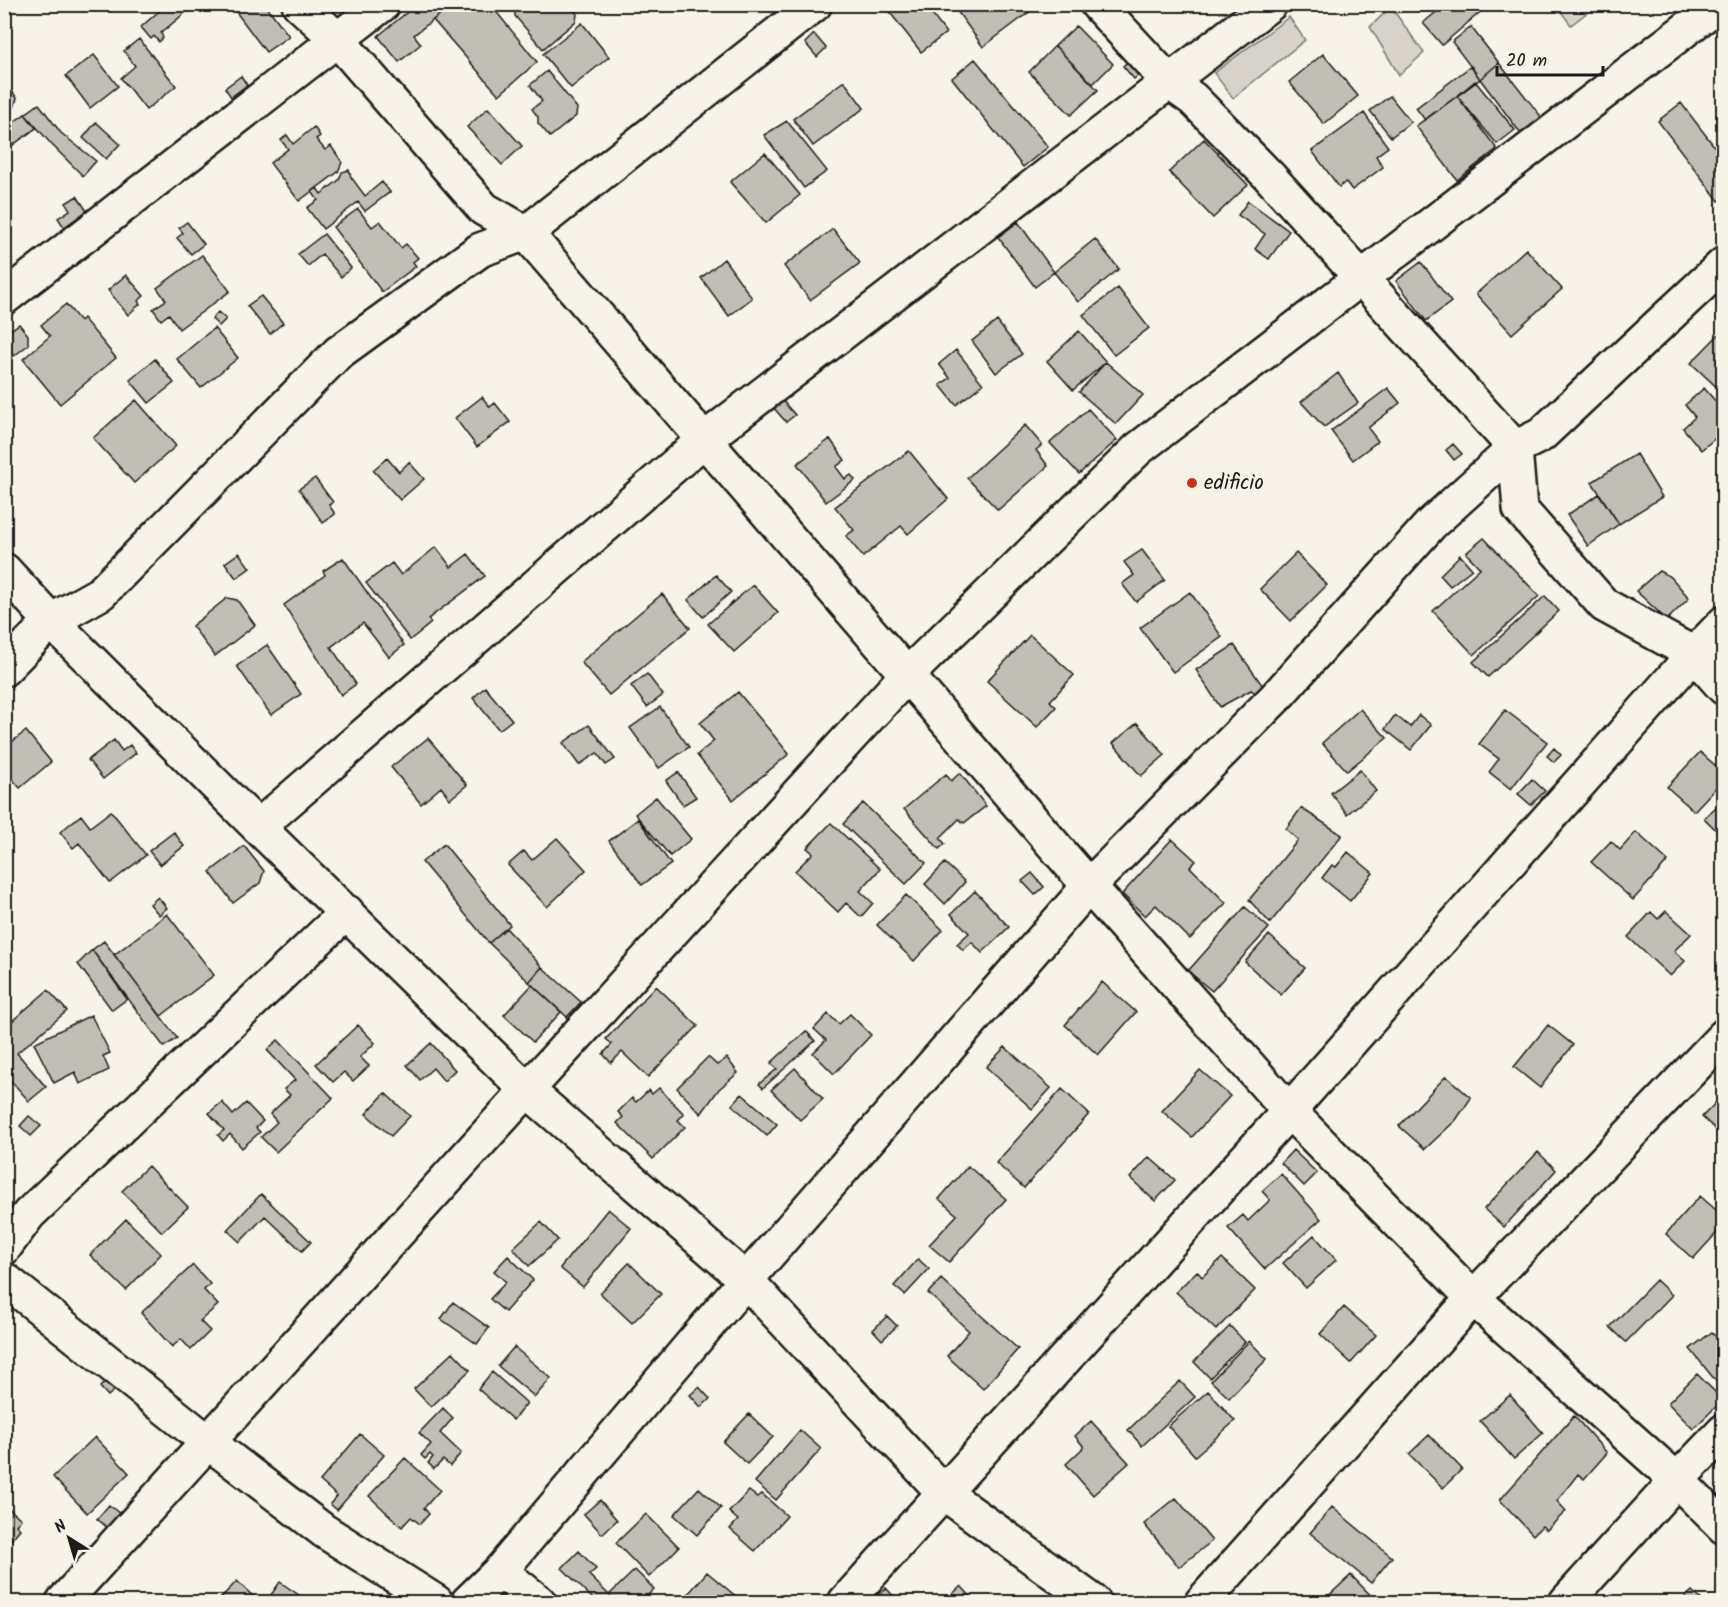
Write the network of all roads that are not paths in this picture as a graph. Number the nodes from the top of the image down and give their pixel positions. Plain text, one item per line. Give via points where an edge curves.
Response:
1 (299, 4) edge
2 (383, 4) edge
3 (815, 4) edge
4 (1097, 4) edge
5 (1270, 4) edge
6 (1719, 4) edge
7 (337, 39) junction
8 (1169, 82) junction
9 (526, 233) junction
10 (1724, 264) edge
11 (1361, 277) junction
12 (4, 298) edge
13 (705, 439) junction
14 (1515, 448) junction
15 (4, 570) edge
16 (51, 621) junction
17 (1724, 623) edge
18 (1694, 654) junction
19 (4, 669) edge
20 (907, 675) junction
21 (1724, 688) edge
22 (258, 827) junction
23 (1089, 886) junction
24 (347, 912) junction
25 (1724, 1036) edge
26 (527, 1090) junction
27 (1289, 1111) junction
28 (4, 1248) edge
29 (4, 1279) edge
30 (746, 1280) junction
31 (1473, 1298) junction
32 (1724, 1431) edge
33 (208, 1442) junction
34 (1677, 1480) junction
35 (944, 1492) junction
36 (1724, 1527) edge
37 (500, 1571) junction
38 (63, 1602) edge
39 (436, 1602) edge
40 (468, 1602) edge
41 (539, 1602) edge
42 (845, 1602) edge
43 (1094, 1602) edge
44 (1202, 1602) edge
45 (1566, 1602) edge

1 - 7 street
2 - 7 street
3 - 9 street
4 - 8 street
5 - 8 street
6 - 11 street
7 - 9 street via 484,208
7 - 12 street
8 - 11 street via 1194,99
8 - 13 street
9 - 13 street
9 - 16 street via 480,250 338,353 101,593
10 - 14 street via 1541,435
11 - 14 street
11 - 20 street via 1138,448
13 - 20 street
13 - 22 street
14 - 18 street via 1520,509 1527,518 1604,606
14 - 23 street via 1431,524 1276,697
15 - 16 street
16 - 19 street
16 - 22 street
17 - 18 street
18 - 21 street
18 - 27 street
20 - 23 street
20 - 26 street
22 - 24 street
23 - 27 street
23 - 30 street
24 - 26 street
24 - 28 street via 29,1215
25 - 31 street
26 - 30 street
26 - 33 street
27 - 31 street
27 - 35 street
29 - 33 street
30 - 35 street
30 - 37 street
31 - 34 street
31 - 44 street
32 - 34 street
33 - 38 street
33 - 39 street via 324,1531
34 - 36 street
34 - 45 street
35 - 42 street
35 - 43 street
37 - 40 street
37 - 41 street

